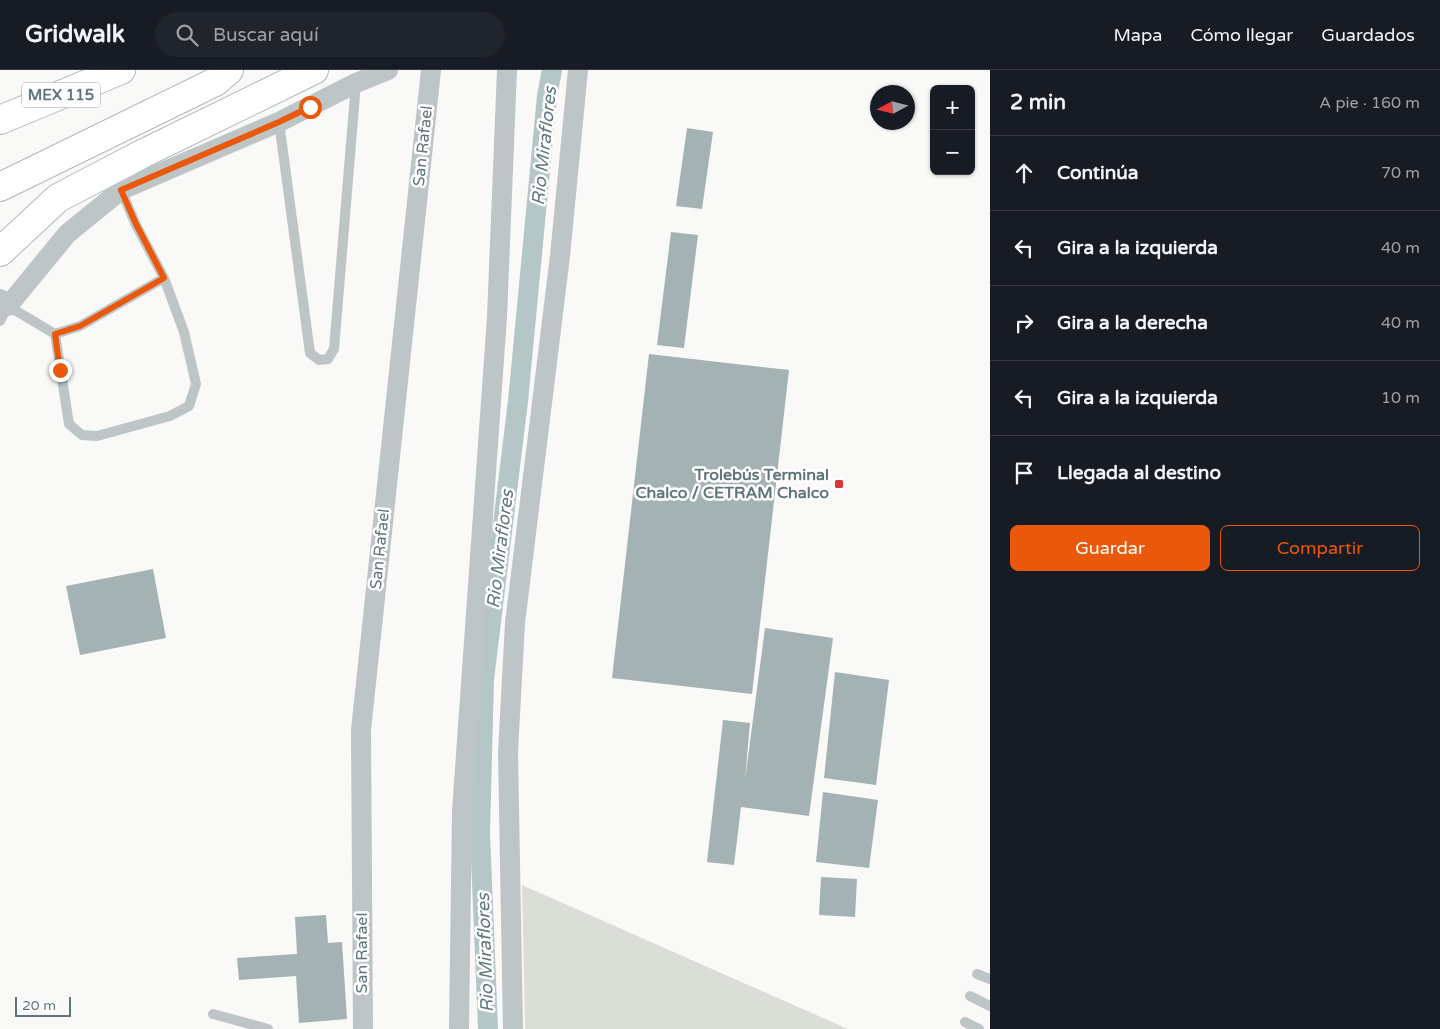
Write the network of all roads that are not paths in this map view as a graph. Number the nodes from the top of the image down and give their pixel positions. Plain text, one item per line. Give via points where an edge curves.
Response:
1 (121, 70) edge
2 (229, 70) edge
3 (314, 70) edge
4 (388, 70) edge
5 (431, 70) edge
6 (507, 70) edge
7 (578, 70) edge
8 (356, 83) junction
9 (0, 120) edge
10 (279, 122) junction
11 (0, 187) edge
12 (121, 190) junction
13 (0, 252) edge
14 (164, 278) junction
15 (3, 308) edge
16 (55, 334) junction
17 (977, 974) dead end
18 (990, 979) edge
19 (970, 996) dead end
20 (990, 1006) edge
21 (214, 1014) dead end
22 (964, 1022) dead end
23 (268, 1029) edge
24 (363, 1029) edge
25 (459, 1029) edge
26 (513, 1029) edge
27 (979, 1029) edge

1 - 9 main road, MEX 115
2 - 11 main road via 215,82
3 - 13 main road via 58,198
4 - 8 street
5 - 24 street, San Rafael via 361,730
6 - 25 street via 497,317 462,811
7 - 26 street via 560,256 515,623 508,752
8 - 10 street
8 - 10 lane via 334,350 328,359 319,360 310,353
10 - 12 street
12 - 14 lane
12 - 15 street via 67,234
14 - 16 lane via 80,326
14 - 16 lane via 184,332 196,384 189,406 170,416 97,436 82,435 68,424
15 - 16 lane
17 - 18 lane
19 - 20 lane
21 - 23 lane
22 - 27 lane

